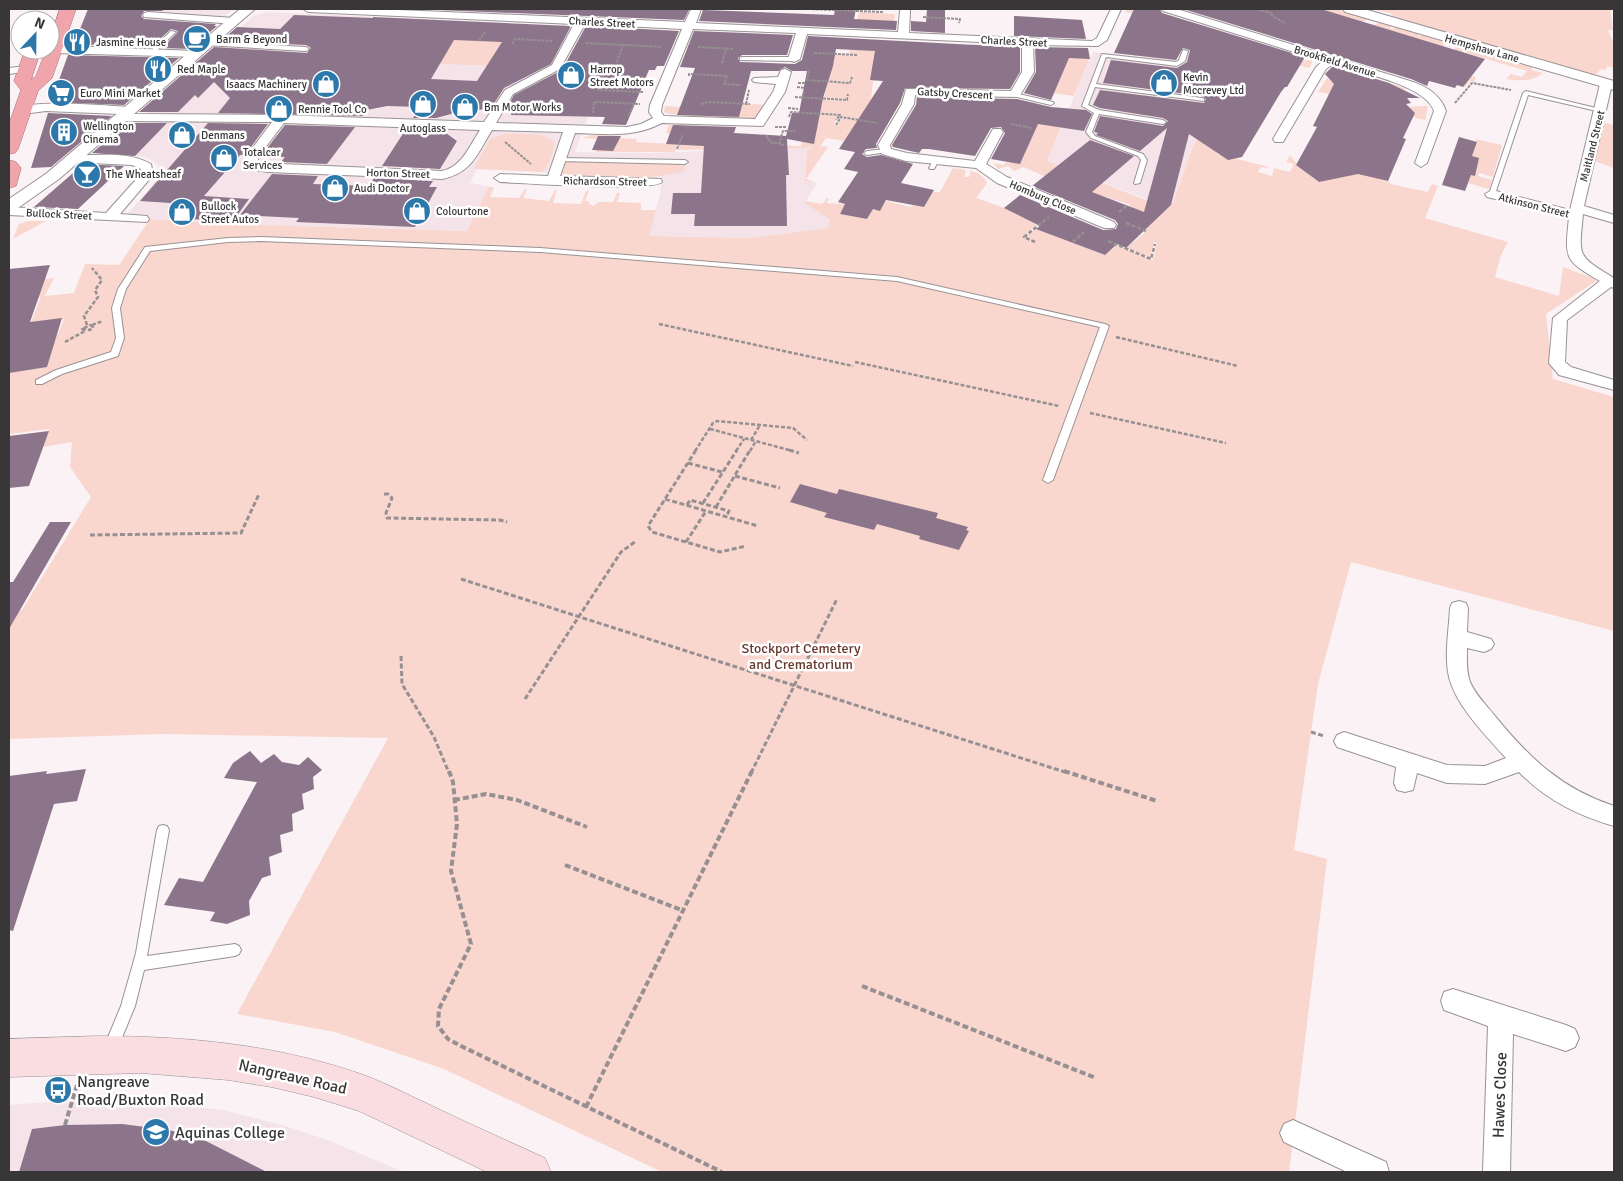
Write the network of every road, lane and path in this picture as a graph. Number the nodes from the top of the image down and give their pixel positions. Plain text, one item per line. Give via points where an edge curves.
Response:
1 (68, 9) edge
2 (248, 9) edge
3 (308, 9) edge
4 (696, 9) edge
5 (808, 9) edge
6 (882, 9) edge
7 (1116, 9) edge
8 (1167, 9) edge
9 (1258, 9) edge
10 (1350, 9) edge
11 (905, 11) dead end
12 (148, 15) dead end
13 (923, 17) dead end
14 (234, 21) junction
15 (580, 21) junction
16 (960, 23) dead end
17 (1285, 23) dead end
18 (689, 26) junction
19 (802, 31) junction
20 (60, 32) edge
21 (173, 32) dead end
22 (840, 33) joint
23 (902, 36) junction
24 (1027, 41) junction
25 (561, 42) dead end
26 (577, 43) dead end
27 (208, 44) junction
28 (512, 44) dead end
29 (1094, 44) junction
30 (623, 45) junction
31 (670, 47) dead end
32 (155, 49) dead end
33 (306, 49) dead end
34 (726, 49) dead end
35 (60, 50) edge
36 (1185, 51) dead end
37 (806, 52) dead end
38 (196, 54) junction
39 (1104, 54) junction
40 (858, 55) dead end
41 (742, 59) dead end
42 (794, 59) joint
43 (29, 60) edge
44 (50, 60) edge
45 (1331, 60) junction
46 (722, 63) dead end
47 (810, 66) dead end
48 (26, 69) junction
49 (614, 70) dead end
50 (671, 70) joint
51 (9, 71) edge
52 (689, 74) dead end
53 (852, 77) dead end
54 (602, 80) dead end
55 (758, 80) dead end
56 (812, 82) dead end
57 (741, 85) dead end
58 (1092, 85) junction
59 (1610, 85) edge
60 (30, 89) junction
61 (96, 89) dead end
62 (129, 92) dead end
63 (641, 92) dead end
64 (1526, 93) junction
65 (848, 94) dead end
66 (1015, 96) junction
67 (793, 97) dead end
68 (801, 99) junction
69 (808, 99) dead end
70 (764, 100) junction
71 (1202, 100) dead end
72 (1051, 103) dead end
73 (1455, 103) dead end
74 (634, 104) dead end
75 (697, 104) dead end
76 (799, 105) dead end
77 (23, 110) junction
78 (1601, 110) junction
79 (804, 111) dead end
80 (1097, 112) junction
81 (593, 113) dead end
82 (126, 114) junction
83 (281, 118) junction
84 (660, 119) junction
85 (836, 120) dead end
86 (1163, 122) dead end
87 (836, 125) dead end
88 (894, 126) junction
89 (997, 127) joint
90 (487, 128) junction
91 (1032, 128) dead end
92 (762, 129) junction
93 (570, 130) junction
94 (684, 130) dead end
95 (500, 138) dead end
96 (1279, 139) dead end
97 (780, 143) junction
98 (784, 145) dead end
99 (9, 149) edge
100 (682, 151) dead end
101 (886, 151) junction
102 (867, 152) dead end
103 (73, 159) junction
104 (561, 160) junction
105 (685, 162) dead end
106 (1421, 163) dead end
107 (980, 165) junction
108 (9, 166) edge
109 (538, 170) dead end
110 (500, 178) dead end
111 (553, 179) junction
112 (9, 182) edge
113 (656, 182) dead end
114 (1137, 184) dead end
115 (365, 189) dead end
116 (1492, 194) joint
117 (360, 196) dead end
118 (1127, 205) dead end
119 (9, 206) edge
120 (1063, 206) junction
121 (9, 210) edge
122 (1118, 212) dead end
123 (1577, 212) junction
124 (110, 217) junction
125 (142, 219) dead end
126 (1614, 219) edge
127 (1115, 223) joint
128 (1146, 230) dead end
129 (1086, 231) dead end
130 (1102, 239) dead end
131 (1035, 242) dead end
132 (1073, 242) dead end
133 (1155, 244) dead end
134 (92, 268) dead end
135 (1612, 283) edge
136 (659, 324) dead end
137 (87, 325) junction
138 (1105, 326) junction
139 (85, 331) junction
140 (65, 342) dead end
141 (855, 362) dead end
142 (853, 366) dead end
143 (1238, 366) dead end
144 (39, 382) dead end
145 (1614, 385) edge
146 (1074, 409) junction
147 (760, 425) junction
148 (710, 429) junction
149 (744, 438) junction
150 (751, 440) junction
151 (807, 440) dead end
152 (756, 441) junction
153 (1226, 443) dead end
154 (799, 453) dead end
155 (688, 463) junction
156 (722, 472) junction
157 (735, 476) junction
158 (1048, 480) dead end
159 (780, 488) dead end
160 (259, 494) dead end
161 (384, 494) dead end
162 (665, 499) junction
163 (703, 503) junction
164 (687, 505) junction
165 (716, 507) junction
166 (706, 510) junction
167 (726, 516) junction
168 (507, 522) dead end
169 (758, 526) dead end
170 (90, 534) dead end
171 (636, 541) dead end
172 (686, 542) junction
173 (746, 546) dead end
174 (461, 579) dead end
175 (836, 599) dead end
176 (1459, 608) dead end
177 (579, 616) junction
178 (1458, 638) junction
179 (1484, 644) dead end
180 (401, 656) dead end
181 (794, 686) junction
182 (525, 699) dead end
183 (1344, 741) dead end
184 (1406, 761) junction
185 (1521, 762) junction
186 (1405, 783) dead end
187 (454, 800) junction
188 (1157, 801) dead end
189 (1614, 816) edge
190 (587, 827) dead end
191 (163, 830) dead end
192 (565, 865) dead end
193 (684, 911) junction
194 (235, 950) dead end
195 (139, 964) junction
196 (862, 986) dead end
197 (1453, 1000) dead end
198 (1501, 1018) junction
199 (1566, 1038) dead end
200 (98, 1053) junction
201 (9, 1058) edge
202 (1096, 1078) dead end
203 (586, 1107) junction
204 (65, 1125) dead end
205 (1294, 1133) dead end
206 (531, 1172) edge
207 (722, 1172) edge
208 (1376, 1172) edge
209 (1497, 1172) edge

1 - 20 highway
2 - 14 street
3 - 15 street, Charles Street
4 - 18 street
5 - 6 path via 882,12
7 - 29 street via 1102,40
8 - 45 street, Brookfield Avenue
9 - 17 path
10 - 59 street, Hempshaw Lane
11 - 23 street
12 - 14 street
13 - 16 path via 960,19
14 - 27 street
15 - 18 street, Charles Street
15 - 90 street via 556,66 510,91
18 - 19 street, Charles Street
18 - 50 street
19 - 22 street, Charles Street
19 - 42 street
21 - 32 lane
22 - 23 street, Charles Street
23 - 24 street, Charles Street
24 - 29 street, Charles Street
24 - 66 street via 1028,72
25 - 28 path via 515,39
26 - 30 path
27 - 33 lane
27 - 38 street
29 - 39 lane
30 - 31 path
30 - 49 path
34 - 46 path
35 - 38 street
36 - 39 lane via 1182,61 1177,64
37 - 40 path
38 - 82 street
39 - 58 lane
41 - 42 lane
43 - 48 highway
44 - 60 highway via 44,78
45 - 96 street via 1322,67
45 - 106 street, Brookfield Avenue via 1413,85 1436,102 1440,111
47 - 53 path via 807,80 850,82
48 - 51 street
48 - 60 highway via 22,81
50 - 84 street via 655,109
52 - 57 path via 727,76 724,84
54 - 63 path via 598,90
55 - 70 street via 784,77
56 - 68 path via 806,82
58 - 71 lane
58 - 80 lane via 1085,106
59 - 78 street, Maitland Street
60 - 77 highway
61 - 62 path
64 - 73 path via 1472,83
64 - 78 lane
64 - 116 lane
65 - 68 path via 847,100
66 - 72 lane
66 - 88 street, Gatsby Crescent via 910,91 908,104
67 - 68 path
68 - 69 path
70 - 75 path
70 - 92 street
74 - 81 path via 594,102
76 - 79 path via 798,111
77 - 82 street via 46,107
77 - 99 highway
78 - 123 street, Maitland Street
80 - 86 lane
80 - 114 lane via 1089,132 1093,137 1134,152 1144,160
82 - 83 street
82 - 103 street
83 - 90 street
83 - 90 street, Horton Street via 252,156 254,166 442,175 464,165
84 - 92 street
84 - 93 street via 627,131
85 - 97 path via 840,114 791,112 787,130 795,131 783,131
87 - 88 path via 841,117
88 - 101 street, Gatsby Crescent via 884,145
89 - 91 path
89 - 107 street
90 - 93 street
92 - 97 path via 772,143
93 - 104 street, Richardson Street
94 - 100 path via 676,151
95 - 109 path
97 - 98 path
101 - 102 lane
101 - 107 street via 934,164
103 - 119 street
103 - 124 street, Bullock Street via 131,161 148,167 147,175
104 - 105 lane
104 - 111 street, Richardson Street
107 - 120 street, Homburg Close via 1002,180
108 - 112 highway via 12,168
110 - 111 street, Richardson Street
111 - 113 street, Richardson Street
115 - 117 path
116 - 123 street, Atkinson Street
118 - 122 path
120 - 127 street, Homburg Close
120 - 131 path via 1024,237
121 - 124 street, Bullock Street
123 - 126 street
123 - 135 street via 1574,254 1579,261
124 - 125 street, Bullock Street
127 - 128 path
129 - 132 path
130 - 133 path via 1151,259
134 - 137 path via 102,280 96,290 98,297 84,316
135 - 145 street via 1560,318 1557,363 1565,371
136 - 142 path
137 - 139 path via 82,328
137 - 139 path via 92,325 92,328
138 - 143 path via 1118,339
138 - 144 lane via 897,280 540,250 228,240 148,249 122,289 116,308 120,338 115,354 86,362
138 - 146 lane
139 - 140 path
141 - 146 path
146 - 153 path
146 - 158 lane
147 - 148 path via 717,421
147 - 150 path
147 - 151 path via 793,428
148 - 149 path
148 - 155 path
149 - 150 path
149 - 156 path
150 - 152 path
152 - 154 path
152 - 157 path
155 - 156 path
155 - 162 path
156 - 163 path
157 - 159 path
157 - 165 path
160 - 170 path via 241,533
161 - 168 path via 392,498 387,518
162 - 164 path
162 - 172 path via 648,526 652,532
163 - 164 path via 690,500
163 - 165 path
164 - 166 path
165 - 167 path via 729,511
166 - 167 path
166 - 172 path
167 - 169 path
171 - 177 path via 621,552
172 - 173 path via 720,552
174 - 177 path
175 - 181 path
176 - 178 street
177 - 181 path
177 - 182 path
178 - 179 street
178 - 185 street via 1461,684
180 - 187 path via 402,684 434,736 453,782
181 - 188 path
181 - 193 path
183 - 184 street
184 - 185 street via 1448,774 1466,775 1485,775
184 - 186 street
185 - 189 street via 1561,795
187 - 190 path via 486,794 517,800
187 - 203 path via 456,824 451,871 471,944 440,1009 438,1026 448,1039
191 - 195 lane
192 - 193 path
193 - 203 path
194 - 195 lane
195 - 200 lane via 128,1006
196 - 202 path
197 - 198 street
198 - 199 street
198 - 209 street, Hawes Close
200 - 201 main road, Nangreave Road
200 - 204 path
200 - 206 main road, Nangreave Road via 184,1057 281,1070 357,1092
203 - 207 path
205 - 208 street

